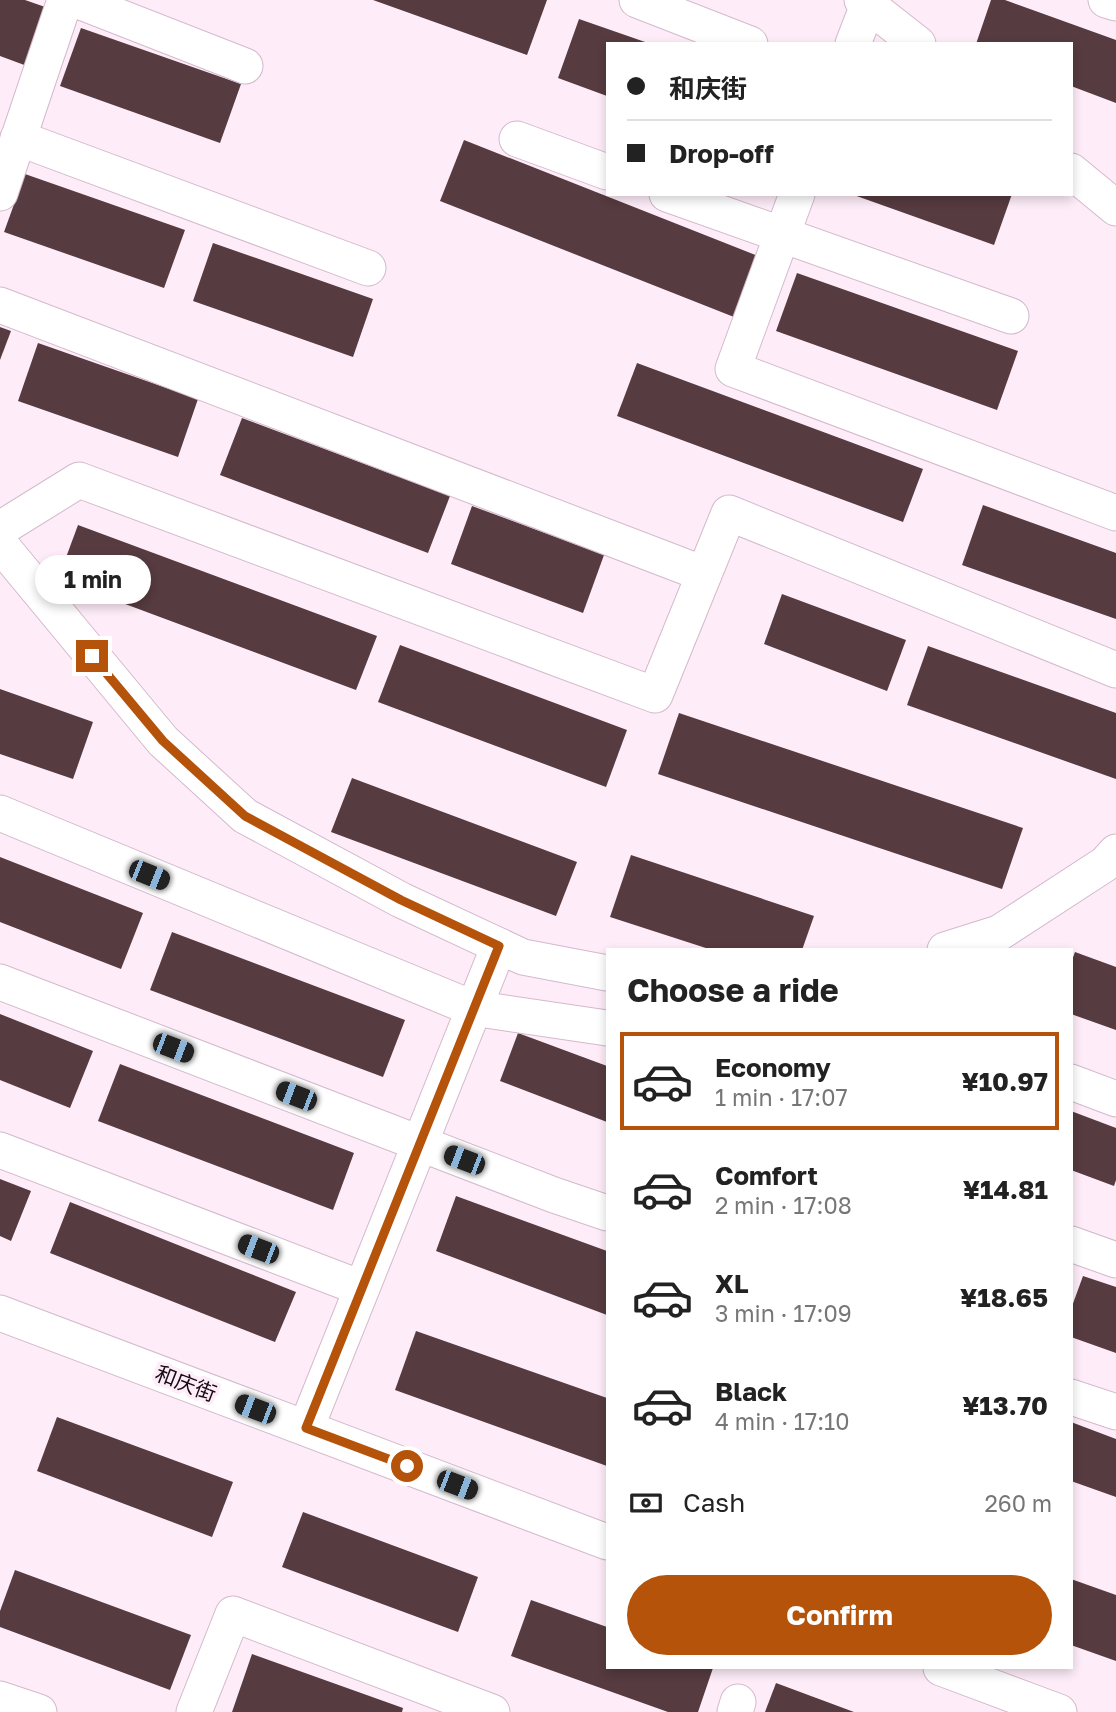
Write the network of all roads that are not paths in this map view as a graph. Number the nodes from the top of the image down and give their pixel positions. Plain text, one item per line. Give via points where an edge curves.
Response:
1 (65, 0) edge
2 (75, 0) edge
3 (637, 0) edge
4 (1106, 0) edge
5 (1116, 3) edge
6 (883, 7) edge
7 (745, 42) edge
8 (855, 42) edge
9 (916, 42) edge
10 (245, 66) dead end
11 (18, 138) junction
12 (517, 139) dead end
13 (606, 172) edge
14 (1073, 173) edge
15 (0, 193) edge
16 (672, 196) edge
17 (796, 196) edge
18 (1116, 208) edge
19 (782, 237) junction
20 (368, 268) dead end
21 (0, 305) edge
22 (1011, 316) dead end
23 (1116, 513) edge
24 (0, 529) edge
25 (0, 544) edge
26 (704, 574) junction
27 (1116, 670) edge
28 (0, 813) edge
29 (1116, 852) edge
30 (499, 946) junction
31 (955, 948) edge
32 (606, 973) edge
33 (0, 982) edge
34 (472, 1008) junction
35 (606, 1028) edge
36 (1073, 1083) edge
37 (1116, 1099) edge
38 (419, 1143) junction
39 (0, 1150) edge
40 (606, 1213) edge
41 (1073, 1245) edge
42 (1116, 1260) edge
43 (361, 1288) junction
44 (0, 1312) edge
45 (1073, 1398) edge
46 (1116, 1412) edge
47 (306, 1428) junction
48 (606, 1542) edge
49 (944, 1669) edge
50 (0, 1699) edge
51 (440, 1703) edge
52 (39, 1712) edge
53 (194, 1712) edge
54 (492, 1712) edge
55 (1059, 1712) edge

1 - 11 street
2 - 10 street
3 - 7 street
4 - 5 street
6 - 8 street
6 - 9 street
11 - 15 street
11 - 20 street
12 - 13 street
14 - 18 street
16 - 19 street
17 - 19 street
19 - 22 street
19 - 23 street via 733,369
21 - 26 street
24 - 26 street via 79,480 655,695
25 - 30 street via 163,741 245,816 401,900
26 - 27 street via 729,513
28 - 34 street
29 - 31 street via 1105,864 999,933
30 - 32 street via 523,957
30 - 34 street
33 - 38 street
34 - 35 street
34 - 38 street
36 - 37 street
38 - 40 street
38 - 43 street
39 - 43 street
41 - 42 street
43 - 47 street
44 - 47 street, 和庆街
45 - 46 street
47 - 48 street, 和庆街
49 - 55 street
50 - 52 street
51 - 53 street via 233,1614
51 - 54 street

